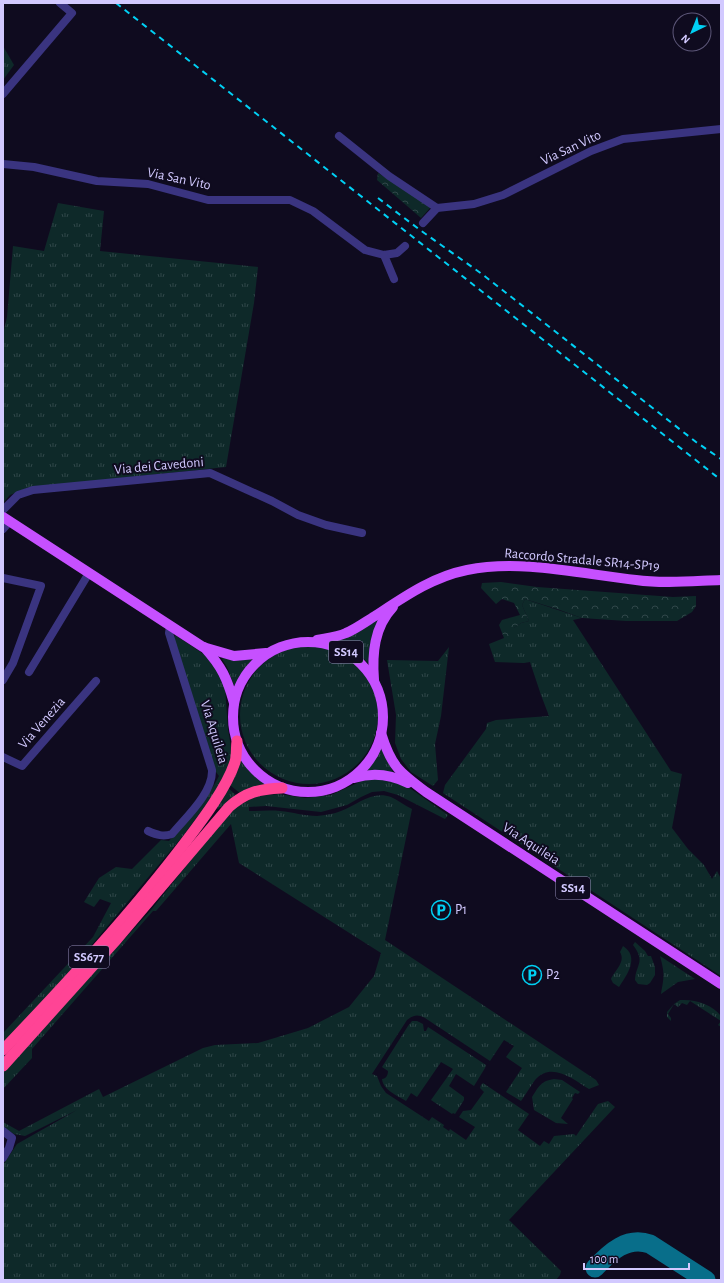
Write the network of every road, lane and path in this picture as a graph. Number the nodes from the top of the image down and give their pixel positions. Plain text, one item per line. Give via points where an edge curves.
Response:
1 (60, 3) edge
2 (3, 94) edge
3 (721, 129) edge
4 (339, 136) dead end
5 (3, 164) edge
6 (437, 208) junction
7 (423, 223) dead end
8 (405, 246) dead end
9 (384, 255) junction
10 (394, 279) dead end
11 (3, 510) edge
12 (5, 522) edge
13 (362, 533) dead end
14 (89, 573) junction
15 (3, 578) edge
16 (721, 580) edge
17 (400, 600) junction
18 (170, 626) junction
19 (309, 641) junction
20 (203, 647) junction
21 (268, 652) junction
22 (29, 672) dead end
23 (3, 680) edge
24 (374, 680) junction
25 (96, 682) dead end
26 (234, 703) junction
27 (382, 734) junction
28 (237, 741) junction
29 (3, 756) edge
30 (352, 778) junction
31 (282, 788) junction
32 (426, 792) junction
33 (148, 831) dead end
34 (721, 984) edge
35 (3, 1050) edge
36 (3, 1066) edge
37 (3, 1131) edge
38 (3, 1158) edge

1 - 2 street via 72,13
3 - 6 street, Via San Vito via 623,140 592,151 503,195 474,204
4 - 6 street via 389,176
5 - 9 street, Via San Vito via 34,167 97,181 148,184 208,200 290,200 313,211 365,250
6 - 7 street
8 - 9 street via 397,253
9 - 10 street
11 - 13 street, Via dei Cavedoni via 18,495 33,490 210,473 298,515 326,525
12 - 14 main road, Via Aquileia
14 - 18 main road, Via Aquileia
14 - 22 street
15 - 23 street via 41,586 13,662
16 - 17 main road, Raccordo Stradale SR14-SP19 via 638,580 503,565 455,573 423,585
17 - 19 main road, Raccordo Stradale SR14-SP19 via 354,629
17 - 24 main road, Raccordo Stradale SR14-SP19 via 390,610 378,631 374,646
18 - 20 main road, Via Aquileia / SS14
18 - 33 street, Via Aquileia via 169,634 212,770 212,778 206,793 172,834 159,835
19 - 21 main road, SS14 via 296,642
19 - 24 main road, SS14 via 339,648 359,662
20 - 21 main road, Via Aquileia / SS14 via 234,656
20 - 26 main road, Via Aquileia / SS14 via 217,661
21 - 26 main road, SS14 via 245,675
24 - 27 main road, SS14 via 382,706
25 - 29 street, Via Venezia via 22,766
26 - 28 main road, SS14 via 232,717
27 - 30 main road, SS14 via 368,762
27 - 32 main road, Via Aquileia / SS14 via 392,762 402,775
28 - 31 main road, SS14 via 247,762 269,781
28 - 35 highway, SS677 via 235,761 229,776 210,808 180,849 86,960
30 - 31 main road, SS14 via 326,790 311,792
30 - 32 main road, Via Aquileia / SS14 via 365,774 379,774 402,780
31 - 36 highway, SS677 via 253,792 240,797 228,807 117,939
32 - 34 main road, Via Aquileia / SS14
37 - 38 street via 12,1138

